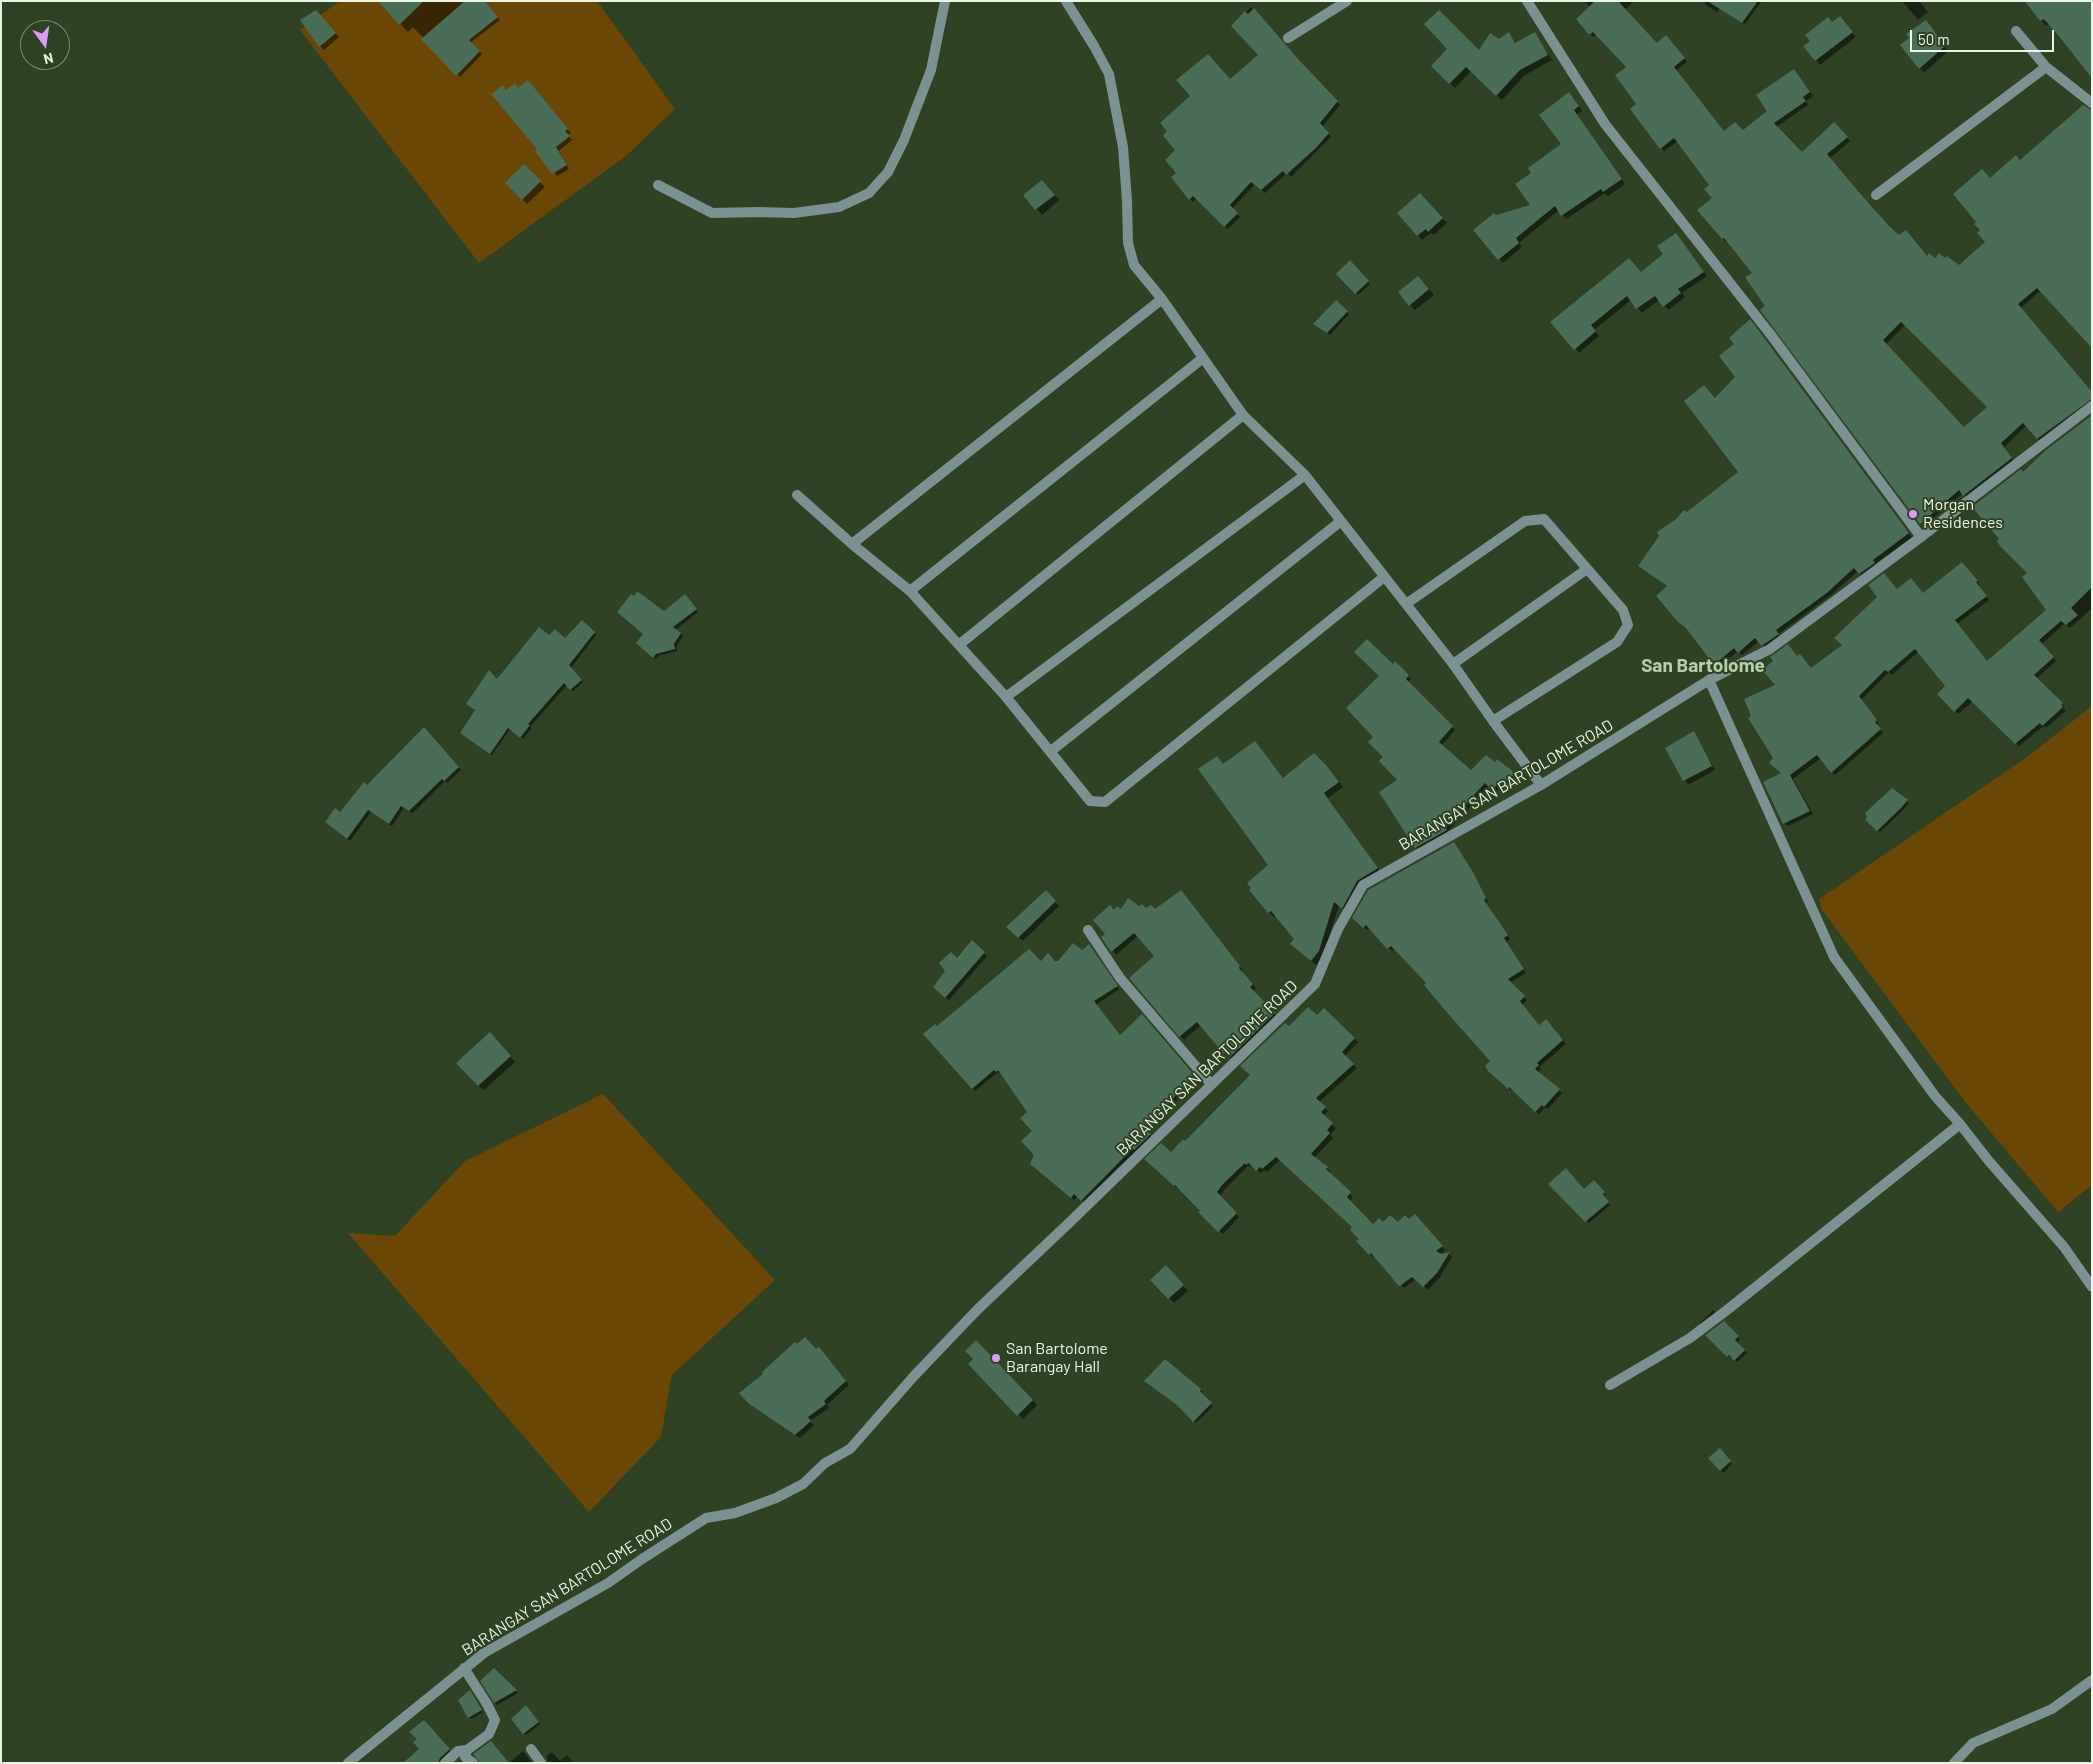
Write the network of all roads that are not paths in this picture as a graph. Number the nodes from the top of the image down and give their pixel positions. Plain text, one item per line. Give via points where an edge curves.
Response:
1 (945, 1) edge
2 (1066, 1) edge
3 (1347, 1) edge
4 (1527, 1) edge
5 (2016, 32) dead end
6 (1288, 38) dead end
7 (2046, 67) junction
8 (2092, 103) edge
9 (658, 185) dead end
10 (1876, 195) dead end
11 (1162, 299) junction
12 (1203, 358) junction
13 (2092, 406) edge
14 (1242, 416) junction
15 (1305, 475) junction
16 (797, 495) dead end
17 (1341, 521) junction
18 (1921, 537) junction
19 (852, 544) junction
20 (1587, 569) junction
21 (1384, 577) junction
22 (910, 591) junction
23 (1406, 604) junction
24 (960, 644) junction
25 (1453, 664) junction
26 (1709, 680) junction
27 (1006, 697) junction
28 (1493, 721) junction
29 (1051, 751) junction
30 (1541, 785) junction
31 (1088, 930) dead end
32 (1211, 1084) junction
33 (1960, 1124) junction
34 (2092, 1287) edge
35 (1610, 1385) dead end
36 (464, 1668) junction
37 (2092, 1680) edge
38 (531, 1749) dead end
39 (467, 1750) junction
40 (348, 1763) edge
41 (445, 1763) edge
42 (473, 1763) edge
43 (541, 1763) edge
44 (1954, 1763) edge

1 - 9 street via 931,70 904,140 888,172 869,192 839,207 794,213 712,213
2 - 11 street via 1109,74 1123,147 1128,243 1134,265
3 - 6 street
4 - 18 street via 1605,124 1771,335
5 - 7 street
7 - 8 street
7 - 10 street
11 - 12 street
11 - 19 street
12 - 14 street
12 - 22 street
13 - 18 street, BARANGAY SAN BARTOLOME ROAD
14 - 15 street
14 - 24 street
15 - 17 street
15 - 27 street
16 - 19 street
17 - 21 street
17 - 29 street
18 - 26 street, BARANGAY SAN BARTOLOME ROAD via 1770,649
19 - 22 street
20 - 23 street via 1544,519 1525,521
20 - 25 street
20 - 28 street via 1623,610 1628,625 1617,642
21 - 23 street
21 - 29 street via 1105,802 1090,801
22 - 24 street
23 - 25 street
24 - 27 street
25 - 28 street
26 - 30 street, BARANGAY SAN BARTOLOME ROAD
26 - 33 street via 1834,957 1935,1096
27 - 29 street
28 - 30 street
30 - 32 street, BARANGAY SAN BARTOLOME ROAD via 1363,885 1338,929 1315,984
31 - 32 street via 1120,978
32 - 36 street, BARANGAY SAN BARTOLOME ROAD via 977,1310 850,1449 825,1464 803,1484 776,1498 736,1513 706,1518 608,1583 484,1653
33 - 34 street via 2064,1246
33 - 35 street via 1727,1310 1683,1342
36 - 39 street via 494,1720 489,1734
36 - 40 street, BARANGAY SAN BARTOLOME ROAD
37 - 44 street via 2052,1708 1973,1743
38 - 43 street
39 - 41 street via 458,1750
39 - 42 street via 466,1757

